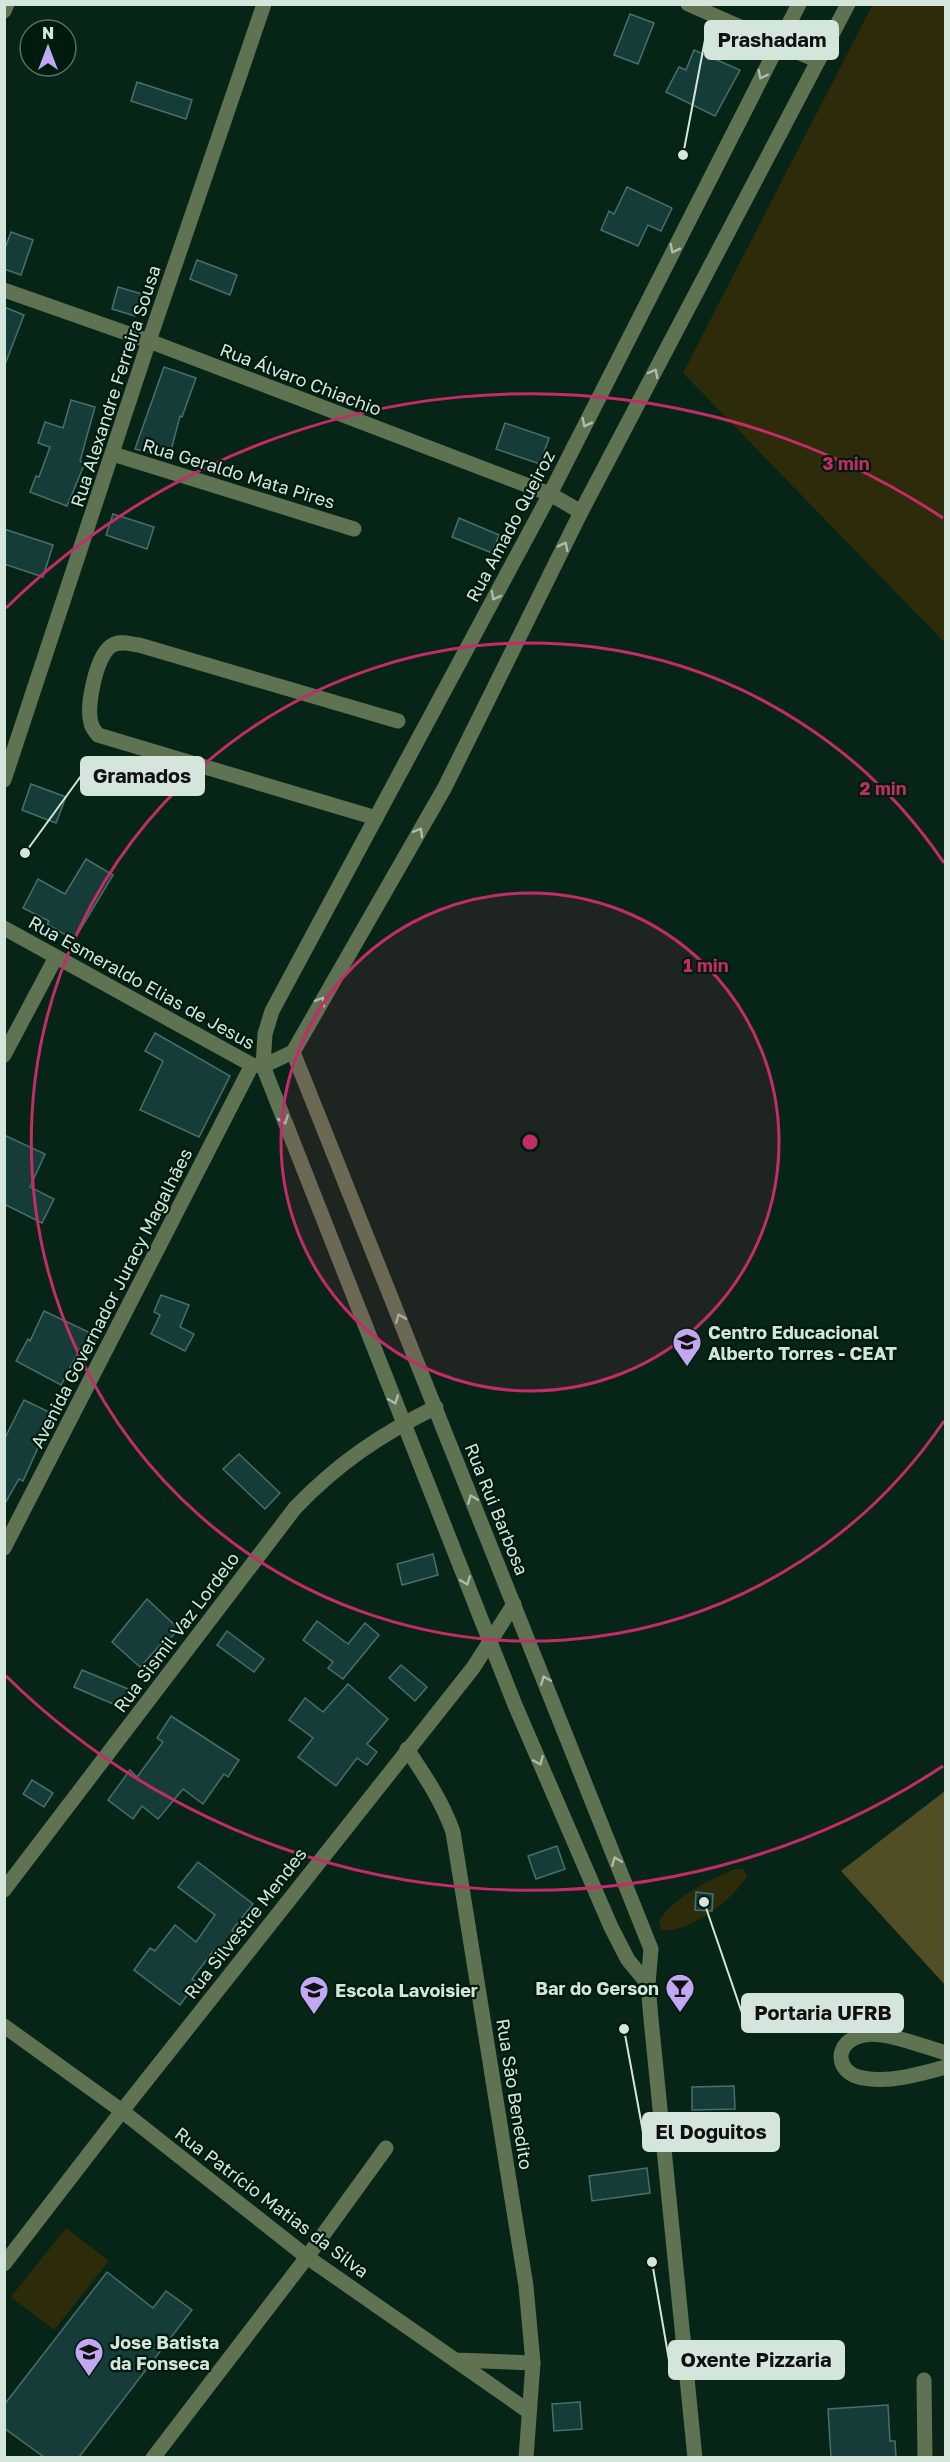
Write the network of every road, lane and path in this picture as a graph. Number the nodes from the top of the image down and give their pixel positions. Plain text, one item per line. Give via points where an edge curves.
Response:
1 (7, 4) edge
2 (264, 4) edge
3 (688, 4) edge
4 (799, 4) edge
5 (848, 4) edge
6 (4, 11) edge
7 (778, 44) junction
8 (818, 61) junction
9 (4, 290) edge
10 (148, 341) junction
11 (113, 453) junction
12 (550, 494) junction
13 (581, 512) junction
14 (354, 529) dead end
15 (398, 721) dead end
16 (4, 780) edge
17 (376, 818) junction
18 (4, 928) edge
19 (56, 957) junction
20 (293, 1053) junction
21 (4, 1055) edge
22 (257, 1066) junction
23 (436, 1407) junction
24 (403, 1424) junction
25 (4, 1548) edge
26 (514, 1604) junction
27 (490, 1643) junction
28 (407, 1749) junction
29 (4, 1890) edge
30 (648, 1983) junction
31 (4, 2026) edge
32 (945, 2054) edge
33 (945, 2067) edge
34 (122, 2111) junction
35 (386, 2148) dead end
36 (307, 2257) junction
37 (4, 2264) edge
38 (455, 2360) junction
39 (532, 2363) junction
40 (924, 2380) dead end
41 (528, 2411) junction
42 (153, 2457) edge
43 (526, 2457) edge
44 (695, 2457) edge
45 (925, 2457) edge

1 - 6 street
2 - 10 street, Rua Alexandre Ferreira Sousa
3 - 7 street
4 - 7 street, Rua Amado Queiroz
5 - 8 street
7 - 8 street
7 -> 12 street, Rua Amado Queiroz
13 -> 8 street
9 - 10 street, Rua Álvaro Chiachio
10 - 11 street, Rua Alexandre Ferreira Sousa
10 - 12 street, Rua Álvaro Chiachio
11 - 14 street, Rua Geraldo Mata Pires
11 - 16 street, Rua Alexandre Ferreira Sousa
12 - 13 street, Rua Álvaro Chiachio
12 -> 17 street, Rua Amado Queiroz
20 -> 13 street via 445,787
15 - 17 street via 118,642 104,655 90,694 91,726 98,735
17 - 22 street, Rua Amado Queiroz via 272,1011
18 - 19 street, Rua Esmeraldo Elias de Jesus
19 - 21 street
19 - 22 street, Rua Esmeraldo Elias de Jesus
20 - 22 street
23 -> 20 street, Rua Rui Barbosa
22 -> 24 street
22 - 25 street, Avenida Governador Juracy Magalhães
23 - 24 street, Rua Sismil Vaz Lordelo
26 -> 23 street, Rua Rui Barbosa
24 -> 27 street
24 - 29 street, Rua Sismil Vaz Lordelo via 333,1470 295,1508
26 - 27 street, Rua Silvestre Mendes
30 -> 26 street, Rua Rui Barbosa via 651,1949
27 - 28 street, Rua Silvestre Mendes
27 -> 30 street via 593,1889 628,1960
28 - 34 street, Rua Silvestre Mendes
28 - 39 street, Rua São Benedito via 446,1811 453,1832 526,2286
30 - 44 street, Rua Rui Barbosa
31 - 34 street, Rua Patrício Matias da Silva
32 - 33 street via 866,2034 848,2040 841,2050 841,2061 849,2073 861,2078 876,2080
34 - 36 street, Rua Patrício Matias da Silva
34 - 37 street, Rua Silvestre Mendes
35 - 36 street
36 - 38 street, Rua Patrício Matias da Silva
36 - 42 street
38 - 39 street
38 - 41 street, Rua Patrício Matias da Silva
39 - 41 street, Rua São Benedito
40 - 45 street
41 - 43 street, Rua São Benedito

